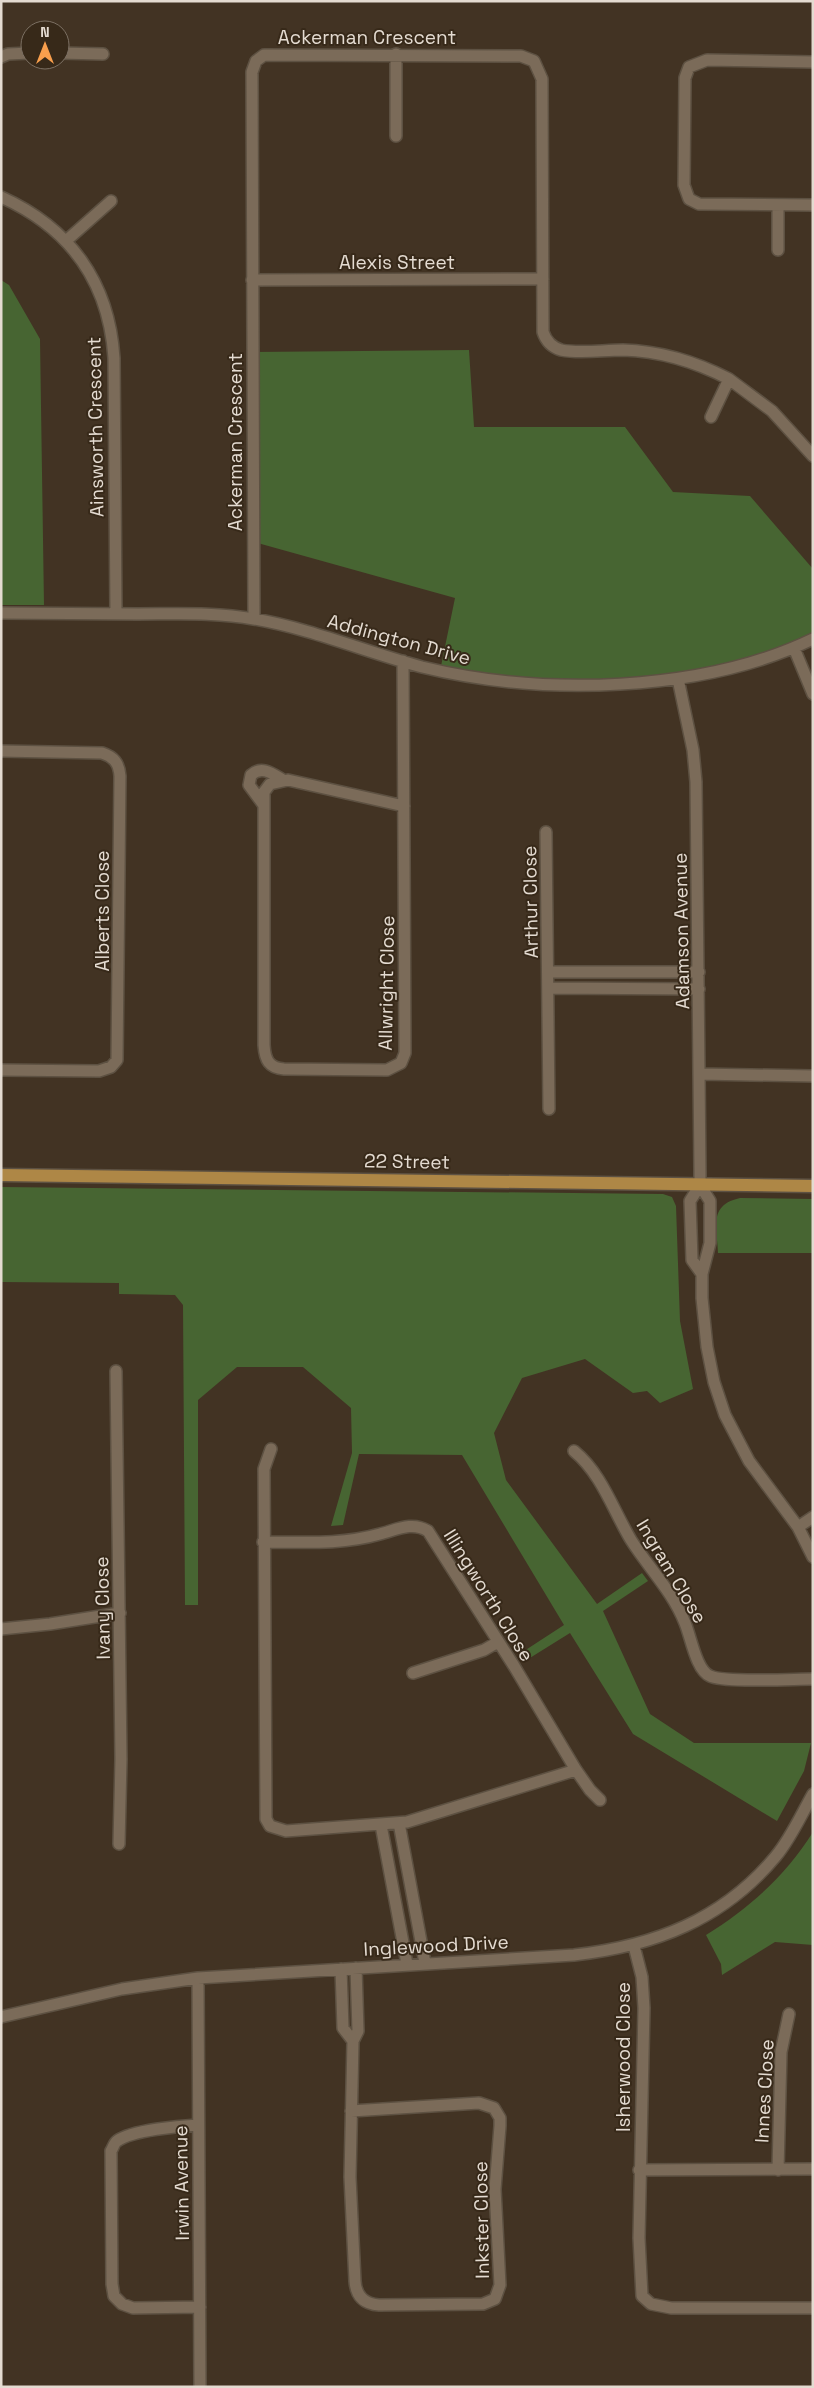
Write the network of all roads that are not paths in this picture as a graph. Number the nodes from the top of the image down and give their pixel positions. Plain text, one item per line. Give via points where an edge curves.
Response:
1 (20, 53) edge
2 (70, 54) edge
3 (102, 54) dead end
4 (396, 54) junction
5 (1, 57) edge
6 (813, 62) edge
7 (396, 136) dead end
8 (1, 197) edge
9 (112, 201) dead end
10 (778, 205) junction
11 (813, 205) edge
12 (67, 240) junction
13 (778, 250) dead end
14 (542, 279) junction
15 (252, 280) junction
16 (729, 379) junction
17 (711, 417) dead end
18 (813, 456) edge
19 (1, 613) edge
20 (116, 614) junction
21 (254, 619) junction
22 (813, 639) edge
23 (794, 648) junction
24 (403, 661) junction
25 (678, 679) junction
26 (813, 694) edge
27 (1, 751) edge
28 (283, 780) junction
29 (263, 804) junction
30 (404, 806) junction
31 (546, 832) dead end
32 (548, 972) junction
33 (699, 972) junction
34 (548, 988) junction
35 (699, 989) junction
36 (1, 1070) edge
37 (700, 1074) junction
38 (813, 1076) edge
39 (549, 1109) dead end
40 (1, 1175) edge
41 (700, 1185) junction
42 (813, 1186) edge
43 (702, 1274) junction
44 (116, 1371) dead end
45 (271, 1449) dead end
46 (574, 1451) dead end
47 (813, 1517) edge
48 (798, 1527) junction
49 (264, 1542) junction
50 (813, 1557) edge
51 (120, 1613) junction
52 (1, 1629) edge
53 (498, 1642) junction
54 (413, 1673) dead end
55 (813, 1679) edge
56 (576, 1770) junction
57 (813, 1794) edge
58 (600, 1800) dead end
59 (399, 1823) junction
60 (381, 1825) junction
61 (119, 1844) dead end
62 (634, 1946) junction
63 (425, 1963) junction
64 (407, 1964) junction
65 (356, 1968) junction
66 (341, 1969) junction
67 (198, 1978) junction
68 (789, 2014) dead end
69 (1, 2017) edge
70 (352, 2041) junction
71 (351, 2111) junction
72 (198, 2125) junction
73 (813, 2169) edge
74 (640, 2170) junction
75 (778, 2170) junction
76 (200, 2307) junction
77 (813, 2308) edge
78 (200, 2387) edge

1 - 5 street
2 - 3 street
4 - 7 street
4 - 14 street, Ackerman Crescent via 521,56 537,65 542,80
4 - 15 street, Ackerman Crescent via 270,54 256,61 252,72
6 - 10 street via 707,60 694,63 686,72 684,185 689,199 699,204
8 - 12 street, Ainsworth Crescent via 36,216
9 - 12 street
10 - 11 street
10 - 13 street
12 - 20 street, Ainsworth Crescent via 96,284 112,331
14 - 15 street, Alexis Street
14 - 16 street, Ackerman Crescent via 543,332 554,347 573,351 652,352 690,362
15 - 21 street, Ackerman Crescent
16 - 17 street
16 - 18 street, Ackerman Crescent via 772,411
19 - 20 street, Addington Drive
20 - 21 street, Addington Drive via 209,614
21 - 24 street, Addington Drive
22 - 23 street, Addington Drive
23 - 25 street, Addington Drive via 744,665
23 - 26 street
24 - 25 street, Addington Drive via 476,677 540,683 640,683
24 - 30 street, Allwright Close
25 - 33 street, Adamson Avenue via 693,750 696,782
27 - 36 street, Alberts Close via 102,753 118,764 120,776 117,1060 111,1067 99,1071
28 - 29 street, Allwright Close via 267,787
28 - 29 street via 264,770 251,775 249,785
28 - 30 street
29 - 30 street, Allwright Close via 264,1054 273,1068 284,1070 387,1070 403,1059 406,1048
31 - 32 street, Arthur Close
32 - 33 street, Arthur Close
32 - 34 street, Arthur Close
33 - 35 street, Adamson Avenue
34 - 35 street
34 - 39 street, Arthur Close
35 - 37 street, Adamson Avenue
37 - 38 street
37 - 41 street, Adamson Avenue
40 - 41 main road, 22 Street
41 - 42 main road, 22 Street
41 - 43 street via 710,1202 710,1243
41 - 43 street via 690,1201 692,1260
43 - 48 street via 707,1347 725,1415 749,1461
44 - 51 street, Ivany Close
45 - 49 street via 264,1469
46 - 55 street, Ingram Close via 599,1479 631,1539 680,1612 705,1673 721,1679
47 - 48 street
48 - 50 street
49 - 53 street, Illingworth Close via 334,1543 410,1526 420,1527 431,1535
49 - 60 street via 266,1819 270,1826 286,1831
51 - 52 street
51 - 61 street, Ivany Close
53 - 54 street via 484,1650
53 - 56 street, Illingworth Close
56 - 58 street, Illingworth Close
56 - 59 street
57 - 62 street, Inglewood Drive via 786,1843 752,1882 693,1923
59 - 60 street
59 - 63 street
60 - 64 street
62 - 63 street, Inglewood Drive via 574,1955
62 - 74 street, Isherwood Close via 642,1977 644,2008
63 - 64 street, Inglewood Drive
64 - 65 street, Inglewood Drive
65 - 66 street, Inglewood Drive
65 - 70 street, Inkster Close via 358,2031
66 - 67 street, Inglewood Drive
66 - 70 street, Inkster Close via 343,2028
67 - 69 street, Inglewood Drive via 122,1989
67 - 72 street, Irwin Avenue
68 - 75 street, Innes Close via 781,2052
70 - 71 street, Inkster Close
71 - 71 street, Inkster Close via 351,2209 355,2281 360,2297 370,2304 483,2304 495,2299 500,2285 495,2189 500,2126 498,2113 494,2108 479,2103
72 - 76 street, Irwin Avenue
72 - 76 street via 129,2136 113,2146 112,2275 114,2296 127,2306
73 - 75 street
74 - 75 street
74 - 77 street, Isherwood Close via 640,2289 644,2300 671,2308
76 - 78 street, Irwin Avenue

